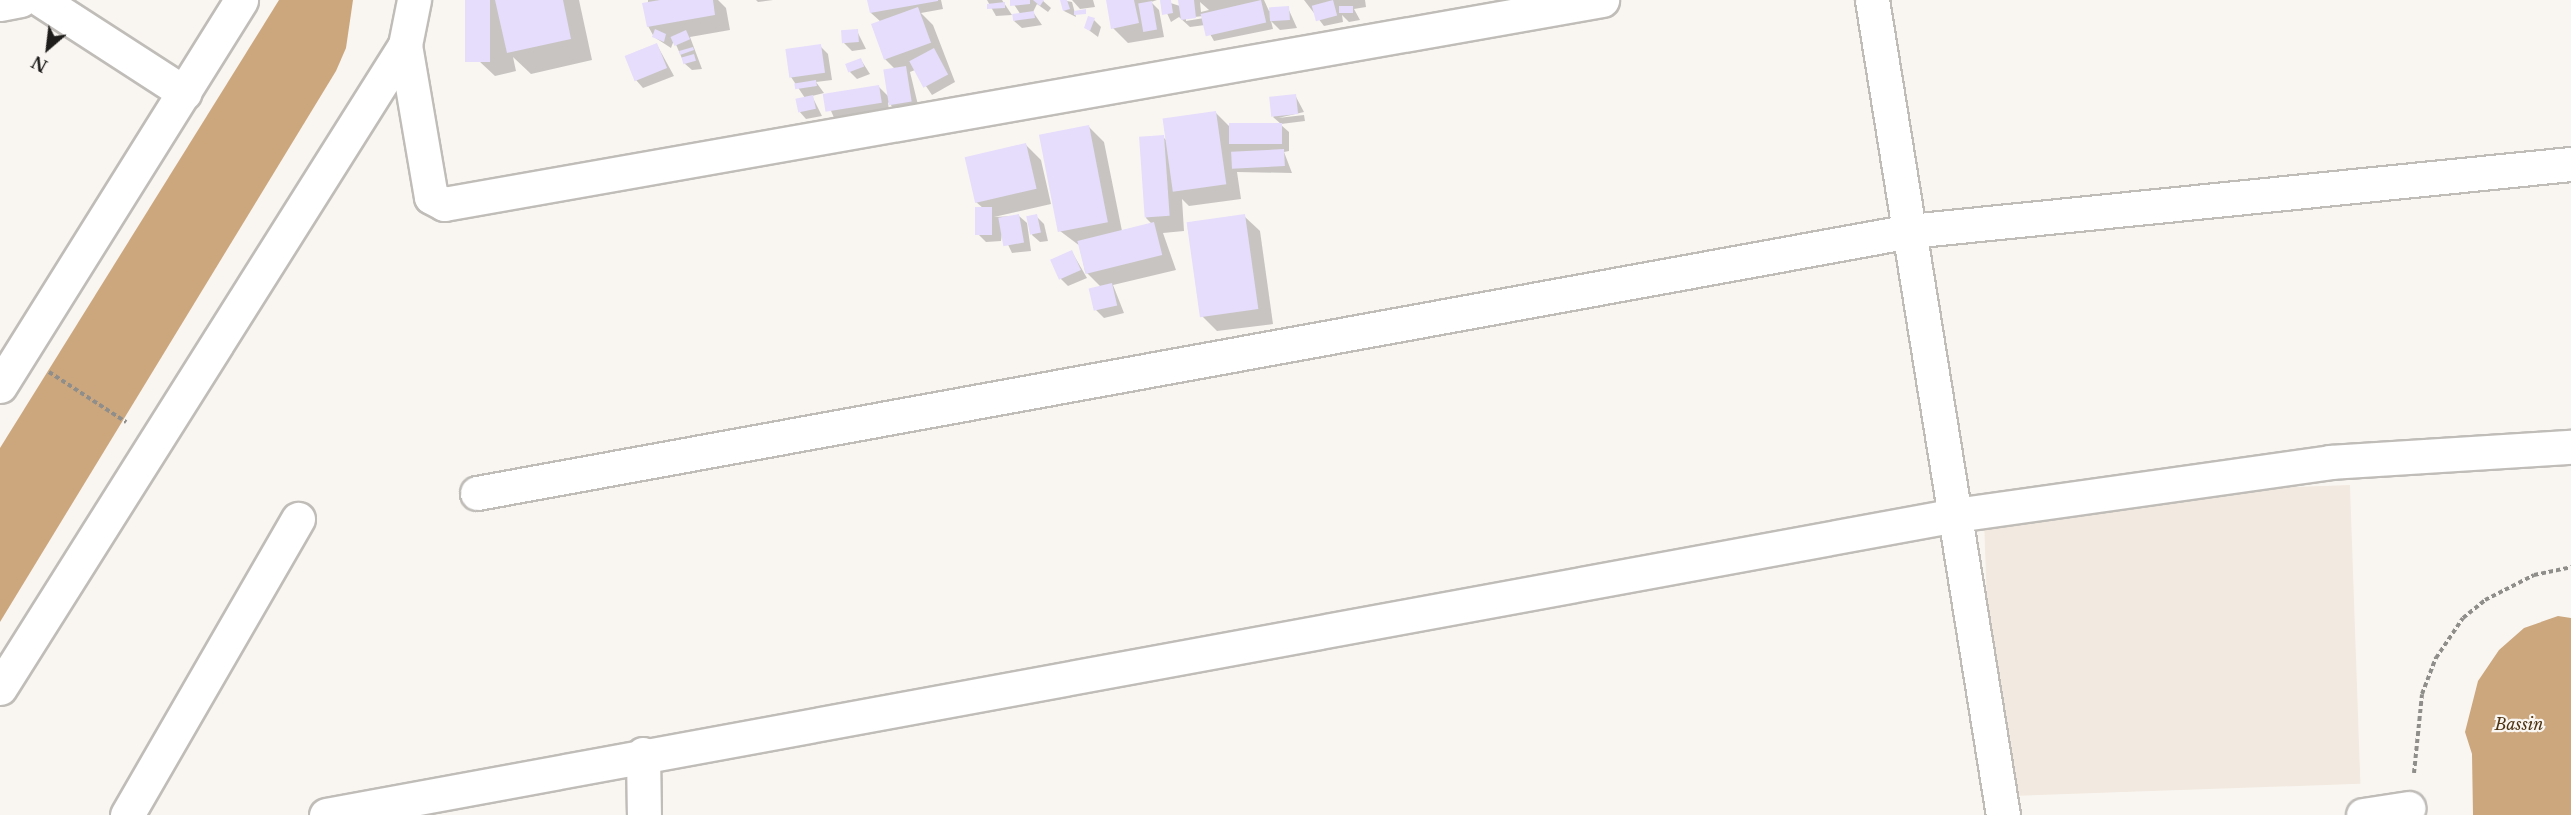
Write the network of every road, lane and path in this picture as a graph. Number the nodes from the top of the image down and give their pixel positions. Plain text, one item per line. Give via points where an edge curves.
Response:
1 (21, 0) edge
2 (41, 0) edge
3 (241, 0) edge
4 (414, 0) edge
5 (1602, 0) edge
6 (1872, 0) edge
7 (0, 4) edge
8 (405, 45) junction
9 (184, 93) junction
10 (2571, 164) edge
11 (1910, 231) junction
12 (47, 372) dead end
13 (0, 386) edge
14 (125, 421) dead end
15 (2571, 447) edge
16 (477, 493) dead end
17 (1955, 515) junction
18 (298, 519) dead end
19 (2571, 567) edge
20 (0, 688) edge
21 (643, 754) junction
22 (2408, 808) joint
23 (127, 815) edge
24 (326, 815) edge
25 (644, 815) edge
26 (2002, 815) edge
27 (2363, 815) edge

1 - 7 street
2 - 9 street
3 - 9 street
4 - 8 street
5 - 8 street via 444,204 431,197
6 - 11 street
8 - 20 street
9 - 13 street
10 - 11 street
11 - 16 street
11 - 17 street
12 - 14 path
15 - 17 street via 2330,462
17 - 21 street
17 - 26 street
18 - 23 street
19 - 22 path via 2534,575 2485,600 2463,618 2436,658 2422,694
21 - 24 street
21 - 25 street
22 - 27 street

